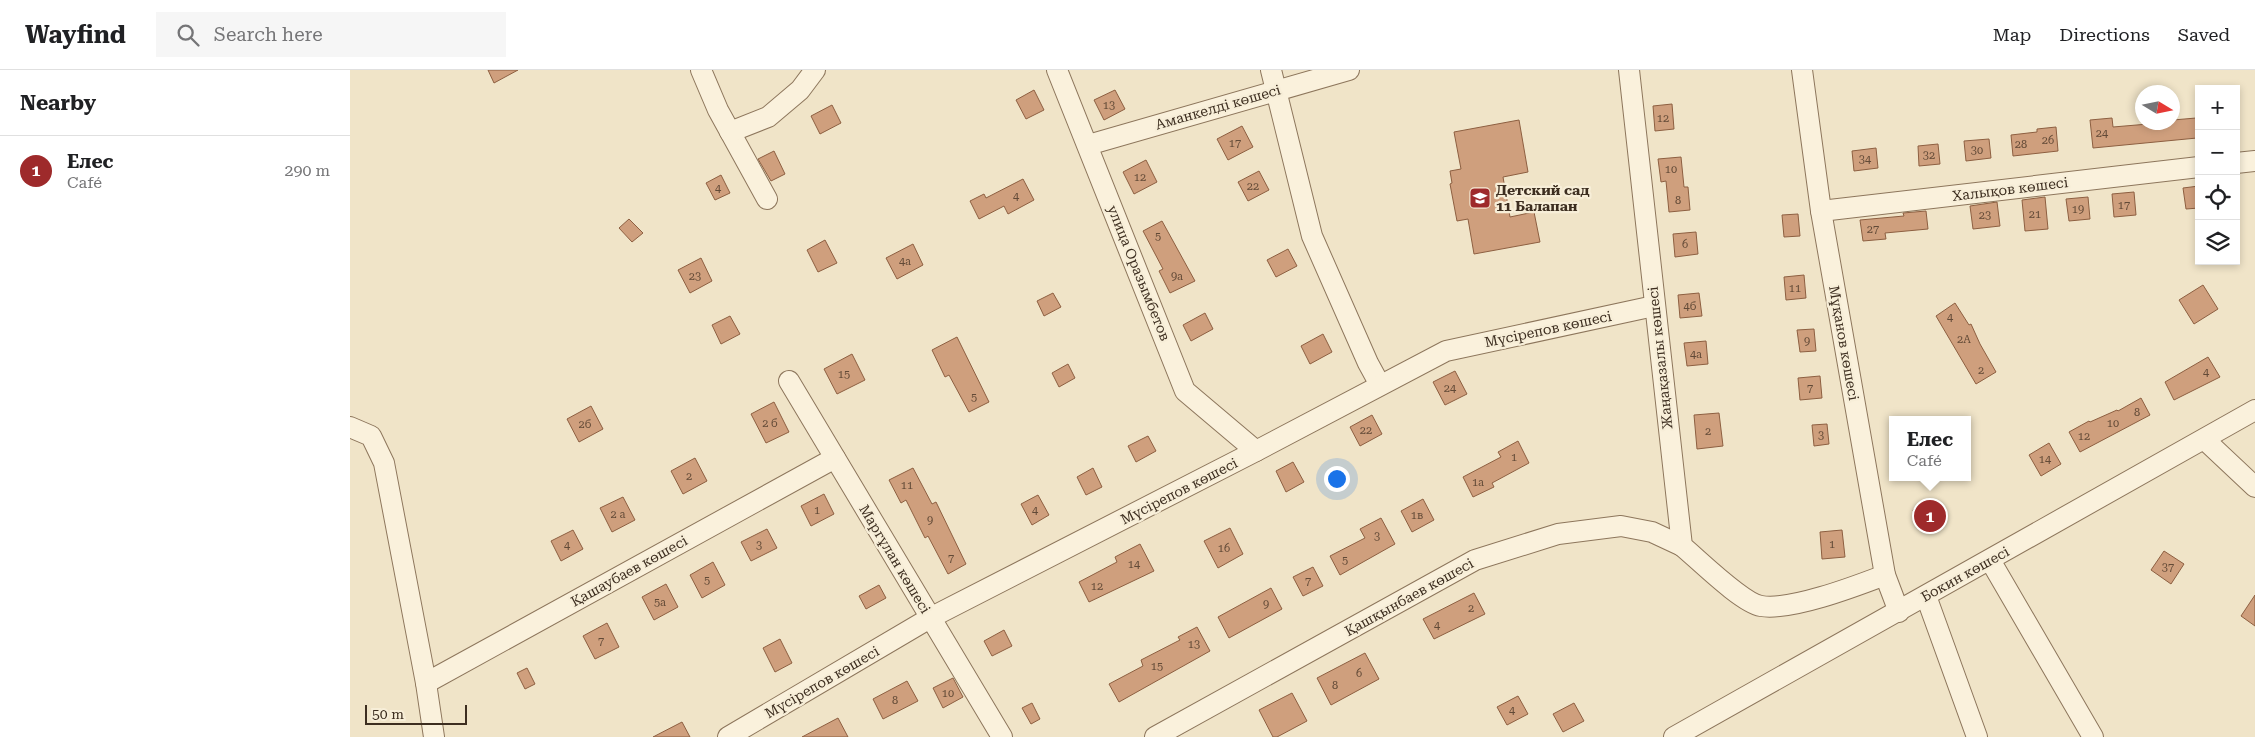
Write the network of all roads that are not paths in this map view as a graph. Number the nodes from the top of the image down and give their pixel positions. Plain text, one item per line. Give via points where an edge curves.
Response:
1 (701, 70) edge
2 (816, 70) edge
3 (1057, 70) edge
4 (1270, 70) edge
5 (1349, 70) edge
6 (1629, 70) edge
7 (1802, 70) edge
8 (1274, 91) junction
9 (730, 132) junction
10 (1088, 145) junction
11 (2255, 161) edge
12 (2240, 163) edge
13 (2195, 167) edge
14 (768, 199) dead end
15 (1820, 211) junction
16 (1654, 306) junction
17 (789, 381) dead end
18 (1380, 385) junction
19 (2255, 410) edge
20 (350, 427) edge
21 (2205, 440) junction
22 (1256, 451) junction
23 (836, 458) junction
24 (2251, 484) edge
25 (1682, 546) junction
26 (1990, 560) junction
27 (1885, 575) junction
28 (1926, 596) junction
29 (1899, 612) junction
30 (930, 618) junction
31 (426, 684) junction
32 (434, 737) edge
33 (728, 737) edge
34 (1002, 737) edge
35 (1154, 737) edge
36 (1674, 737) edge
37 (1977, 737) edge
38 (2093, 737) edge

1 - 9 street
2 - 9 street via 800,90 768,117
3 - 10 street, улица Оразымбетов
4 - 8 street
5 - 8 street, Аманкелді көшесі
6 - 16 street, Жаңақазалы көшесі
7 - 15 street, Мұқанов көшесі
8 - 10 street, Аманкелді көшесі
8 - 18 street via 1312,236
9 - 14 street
10 - 22 street, улица Оразымбетов via 1185,390
11 - 12 street
13 - 15 street, Халықов көшесі
15 - 27 street, Мұқанов көшесі
16 - 18 street, Мүсірепов көшесі via 1446,350
16 - 25 street, Жаңақазалы көшесі
17 - 23 street, Маргұлан көшесі
18 - 22 street, Мүсірепов көшесі
19 - 21 street, Бокин көшесі
20 - 31 street via 371,436 384,462
21 - 24 street
21 - 26 street, Бокин көшесі
22 - 30 street, Мүсірепов көшесі
23 - 30 street, Маргұлан көшесі
23 - 31 street, Қашаубаев көшесі
25 - 27 street via 1745,599 1761,606 1786,605 1833,594
25 - 35 street, Қашқынбаев көшесі via 1652,532 1621,526 1558,534 1475,560
26 - 28 street, Бокин көшесі
26 - 38 street
27 - 29 street, Мұқанов көшесі
28 - 29 street, Бокин көшесі
28 - 37 street
29 - 36 street, Бокин көшесі
30 - 33 street, Мүсірепов көшесі
30 - 34 street, Маргұлан көшесі
31 - 32 street

